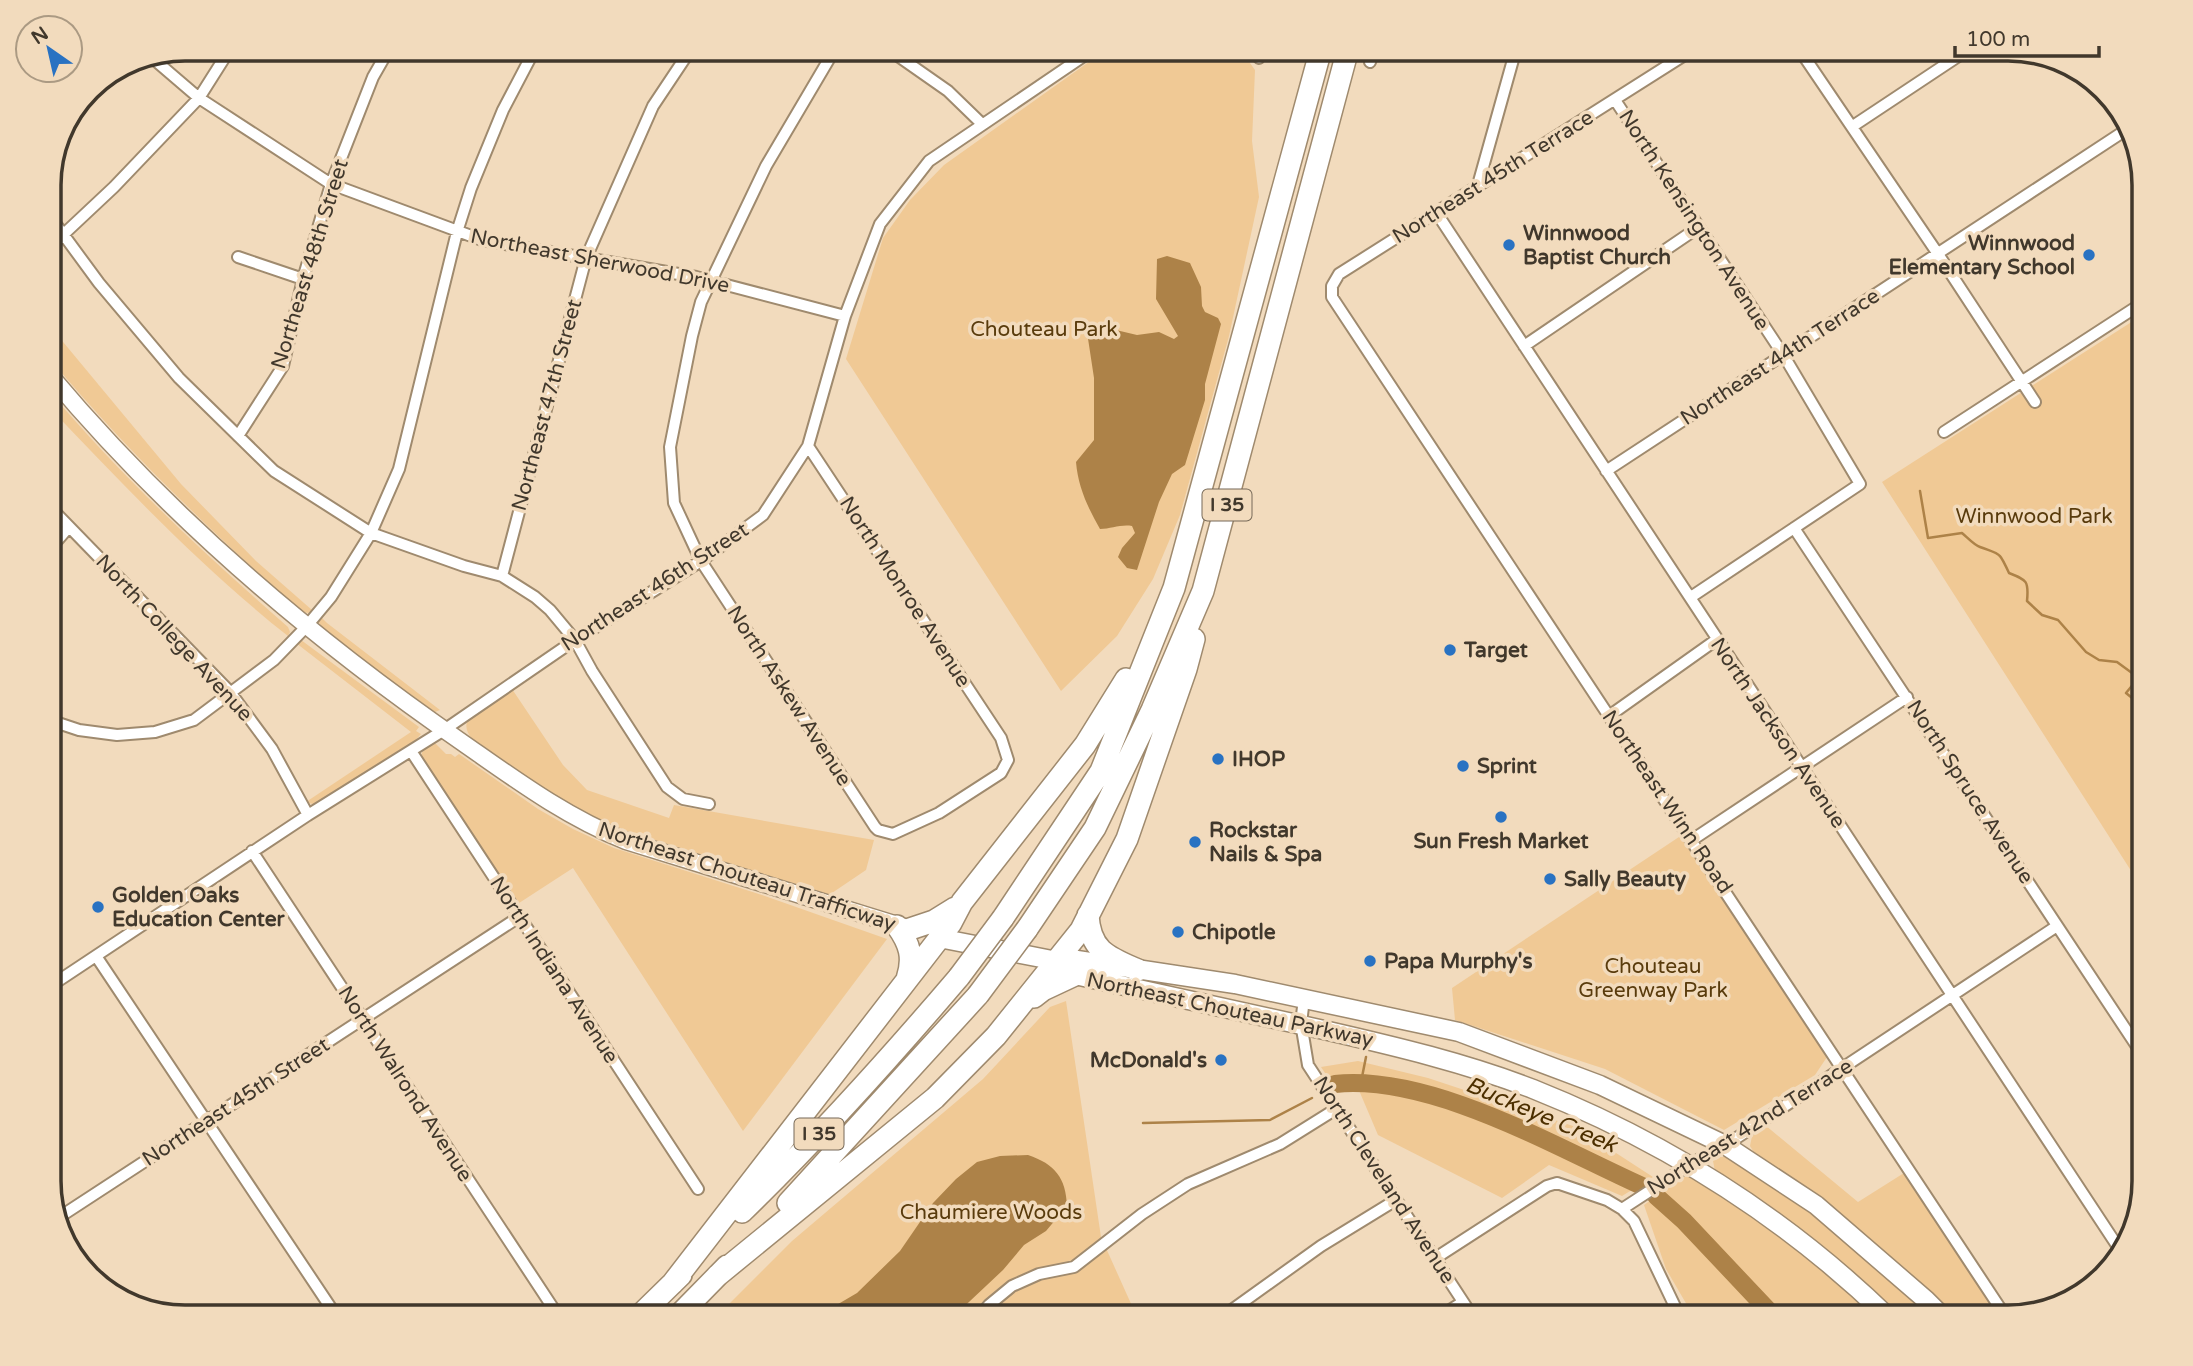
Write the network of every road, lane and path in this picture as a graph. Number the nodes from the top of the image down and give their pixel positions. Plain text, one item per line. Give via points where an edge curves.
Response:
1 (1318, 61) edge
2 (1345, 61) edge
3 (1513, 61) edge
4 (1674, 61) edge
5 (1807, 61) edge
6 (1951, 61) edge
7 (222, 62) edge
8 (381, 62) edge
9 (528, 62) edge
10 (683, 62) edge
11 (828, 62) edge
12 (906, 62) edge
13 (1075, 62) edge
14 (160, 64) edge
15 (199, 98) junction
16 (1615, 100) junction
17 (982, 124) junction
18 (1853, 126) junction
19 (2120, 134) edge
20 (331, 184) junction
21 (1478, 185) junction
22 (1436, 212) junction
23 (1699, 227) junction
24 (457, 232) junction
25 (63, 234) joint
26 (1938, 254) junction
27 (238, 257) dead end
28 (586, 258) junction
29 (303, 279) junction
30 (711, 280) junction
31 (1332, 286) joint
32 (2131, 310) edge
33 (845, 316) junction
34 (1524, 346) junction
35 (1784, 356) junction
36 (2022, 381) junction
37 (62, 388) edge
38 (2035, 402) dead end
39 (1944, 432) dead end
40 (238, 436) junction
41 (808, 446) junction
42 (1606, 471) junction
43 (62, 520) edge
44 (69, 527) junction
45 (1794, 528) junction
46 (371, 533) junction
47 (62, 535) edge
48 (701, 561) junction
49 (502, 576) junction
50 (1174, 587) junction
51 (1203, 591) junction
52 (1690, 597) junction
53 (306, 627) junction
54 (1716, 639) junction
55 (575, 640) junction
56 (230, 692) junction
57 (1907, 697) junction
58 (1609, 716) junction
59 (62, 724) edge
60 (444, 730) junction
61 (411, 751) junction
62 (1801, 767) junction
63 (709, 804) dead end
64 (308, 815) junction
65 (878, 830) joint
66 (1692, 840) junction
67 (252, 852) junction
68 (962, 902) junction
69 (1088, 915) junction
70 (519, 917) junction
71 (2057, 926) junction
72 (904, 928) junction
73 (939, 938) junction
74 (96, 956) junction
75 (1057, 961) junction
76 (1138, 970) junction
77 (1075, 975) junction
78 (62, 978) edge
79 (907, 980) junction
80 (1952, 997) junction
81 (1304, 999) junction
82 (1024, 1004) junction
83 (362, 1019) junction
84 (1301, 1023) junction
85 (1437, 1028) junction
86 (2132, 1039) edge
87 (1396, 1046) junction
88 (1842, 1069) junction
89 (1336, 1109) junction
90 (206, 1120) junction
91 (1725, 1144) junction
92 (1690, 1164) junction
93 (698, 1189) dead end
94 (1396, 1199) junction
95 (1622, 1209) junction
96 (65, 1213) edge
97 (2115, 1243) edge
98 (1434, 1259) junction
99 (717, 1276) junction
100 (672, 1284) junction
101 (1463, 1302) junction
102 (329, 1305) edge
103 (551, 1305) edge
104 (650, 1305) edge
105 (689, 1305) edge
106 (989, 1305) edge
107 (1239, 1305) edge
108 (1458, 1305) edge
109 (1465, 1305) edge
110 (1675, 1305) edge
111 (1875, 1305) edge
112 (1931, 1305) edge
113 (1998, 1305) edge

1 - 50 highway, I 35
2 - 51 highway, I 35
3 - 21 street
4 - 16 street, Northeast 45th Terrace
5 - 18 street
6 - 18 street
7 - 15 street
8 - 20 street, Northeast 48th Street
9 - 24 street via 486,149
10 - 28 street, Northeast 47th Street via 653,106
11 - 30 street, North Askew Avenue via 766,166
12 - 17 street via 948,91
13 - 17 street, Northeast 46th Street
14 - 15 street, Northeast Sherwood Drive
15 - 20 street, Northeast Sherwood Drive
15 - 25 street
16 - 21 street, Northeast 45th Terrace
16 - 23 street, North Kensington Avenue
17 - 33 street, Northeast 46th Street via 929,161 880,224
18 - 26 street
19 - 26 street, Northeast 44th Terrace
20 - 24 street, Northeast Sherwood Drive
20 - 29 street, Northeast 48th Street
21 - 22 street, Northeast 45th Terrace
22 - 31 street, Northeast 45th Terrace via 1339,274
22 - 34 street, North Jackson Avenue
23 - 34 street
23 - 35 street, North Kensington Avenue
24 - 28 street, Northeast Sherwood Drive
24 - 46 street via 399,468
25 - 40 street via 179,379
26 - 35 street, Northeast 44th Terrace
26 - 36 street
27 - 29 street
28 - 30 street, Northeast Sherwood Drive
28 - 49 street, Northeast 47th Street
29 - 40 street, Northeast 48th Street via 283,366
30 - 33 street, Northeast Sherwood Drive
30 - 48 street, North Askew Avenue via 692,336 670,447 674,503
31 - 58 street, Northeast Winn Road via 1335,302
32 - 36 street
33 - 41 street, Northeast 46th Street
34 - 42 street, North Jackson Avenue
35 - 42 street, Northeast 44th Terrace
35 - 45 street, North Kensington Avenue via 1860,484
36 - 38 street
36 - 39 street
37 - 53 main road, Northeast Chouteau Trafficway via 170,503
40 - 46 street via 274,471
41 - 48 street, Northeast 46th Street via 763,515
41 - 65 street, North Monroe Avenue via 1000,738 1008,760 1001,773 939,813 893,834
42 - 52 street, North Jackson Avenue
43 - 44 street, North College Avenue
44 - 47 street
44 - 56 street, North College Avenue
45 - 52 street
45 - 57 street, North Spruce Avenue
46 - 49 street
46 - 53 street via 331,597
48 - 55 street, Northeast 46th Street
48 - 65 street, North Askew Avenue
49 - 55 street via 550,610
50 - 68 highway via 1100,723
50 - 100 highway, I 35, bridge via 1101,771 1003,918 906,1041
51 - 69 highway via 1186,669 1153,768 1127,839
51 - 99 highway, I 35, bridge via 1095,828 1027,929 978,995 825,1165
52 - 54 street, North Jackson Avenue
53 - 56 street via 274,660
53 - 60 main road, Northeast Chouteau Trafficway
54 - 58 street
54 - 62 street, North Jackson Avenue
55 - 60 street, Northeast 46th Street
55 - 63 street via 667,787 683,799
56 - 59 street via 194,720 155,732 98,733
56 - 64 street, North College Avenue via 272,749
57 - 62 street
57 - 71 street, North Spruce Avenue
58 - 66 street, Northeast Winn Road
60 - 61 street, Northeast 46th Street
60 - 72 main road, Northeast Chouteau Trafficway via 549,803 600,831
61 - 64 street, Northeast 46th Street
61 - 70 street, North Indiana Avenue
62 - 66 street
62 - 80 street, North Jackson Avenue
64 - 67 street, Northeast 46th Street
66 - 88 street, Northeast Winn Road
67 - 74 street, Northeast 46th Street
67 - 83 street, North Walrond Avenue
68 - 72 highway via 942,918
68 - 73 highway
69 - 75 highway
69 - 76 highway via 1100,950
70 - 83 street, Northeast 45th Street
70 - 93 street, North Indiana Avenue
71 - 80 street, Northeast 42nd Terrace
71 - 86 street, North Spruce Avenue
72 - 73 main road, Northeast Chouteau Trafficway
72 - 79 highway via 911,950
73 - 75 main road
73 - 79 highway
74 - 78 street, Northeast 46th Street
74 - 90 street
75 - 76 main road, Northeast Chouteau Parkway
75 - 77 main road, Northeast Chouteau Parkway
75 - 82 highway
76 - 81 main road, Northeast Chouteau Parkway
77 - 82 highway
77 - 84 main road, Northeast Chouteau Parkway
79 - 100 highway
80 - 88 street, Northeast 42nd Terrace
80 - 97 street, North Jackson Avenue
81 - 84 street, North Cleveland Avenue
81 - 85 main road, Northeast Chouteau Parkway
82 - 99 highway via 935,1098
83 - 90 street, Northeast 45th Street
83 - 103 street, North Walrond Avenue
84 - 87 main road, Northeast Chouteau Parkway
84 - 89 street, North Cleveland Avenue via 1308,1065
85 - 87 main road via 1424,1038
85 - 91 main road, Northeast Chouteau Parkway via 1459,1032 1600,1086
87 - 92 main road, Northeast Chouteau Parkway via 1532,1089
88 - 91 street, Northeast 42nd Terrace
88 - 113 street, Northeast Winn Road
89 - 94 street, North Cleveland Avenue
89 - 106 street via 1280,1144 1188,1184 1074,1267 1039,1274 1012,1286
90 - 96 street, Northeast 45th Street
90 - 102 street
91 - 92 street, Northeast 42nd Terrace
91 - 112 main road, Northeast Chouteau Parkway via 1816,1205
92 - 95 street, Northeast 42nd Terrace
92 - 111 main road, Northeast Chouteau Parkway via 1819,1254
94 - 98 street, North Cleveland Avenue
94 - 107 street
95 - 98 street via 1557,1183
95 - 110 street via 1642,1232
98 - 101 street, North Cleveland Avenue
99 - 105 highway, I 35
100 - 104 highway, I 35
101 - 108 street
101 - 109 street, North Cleveland Avenue

